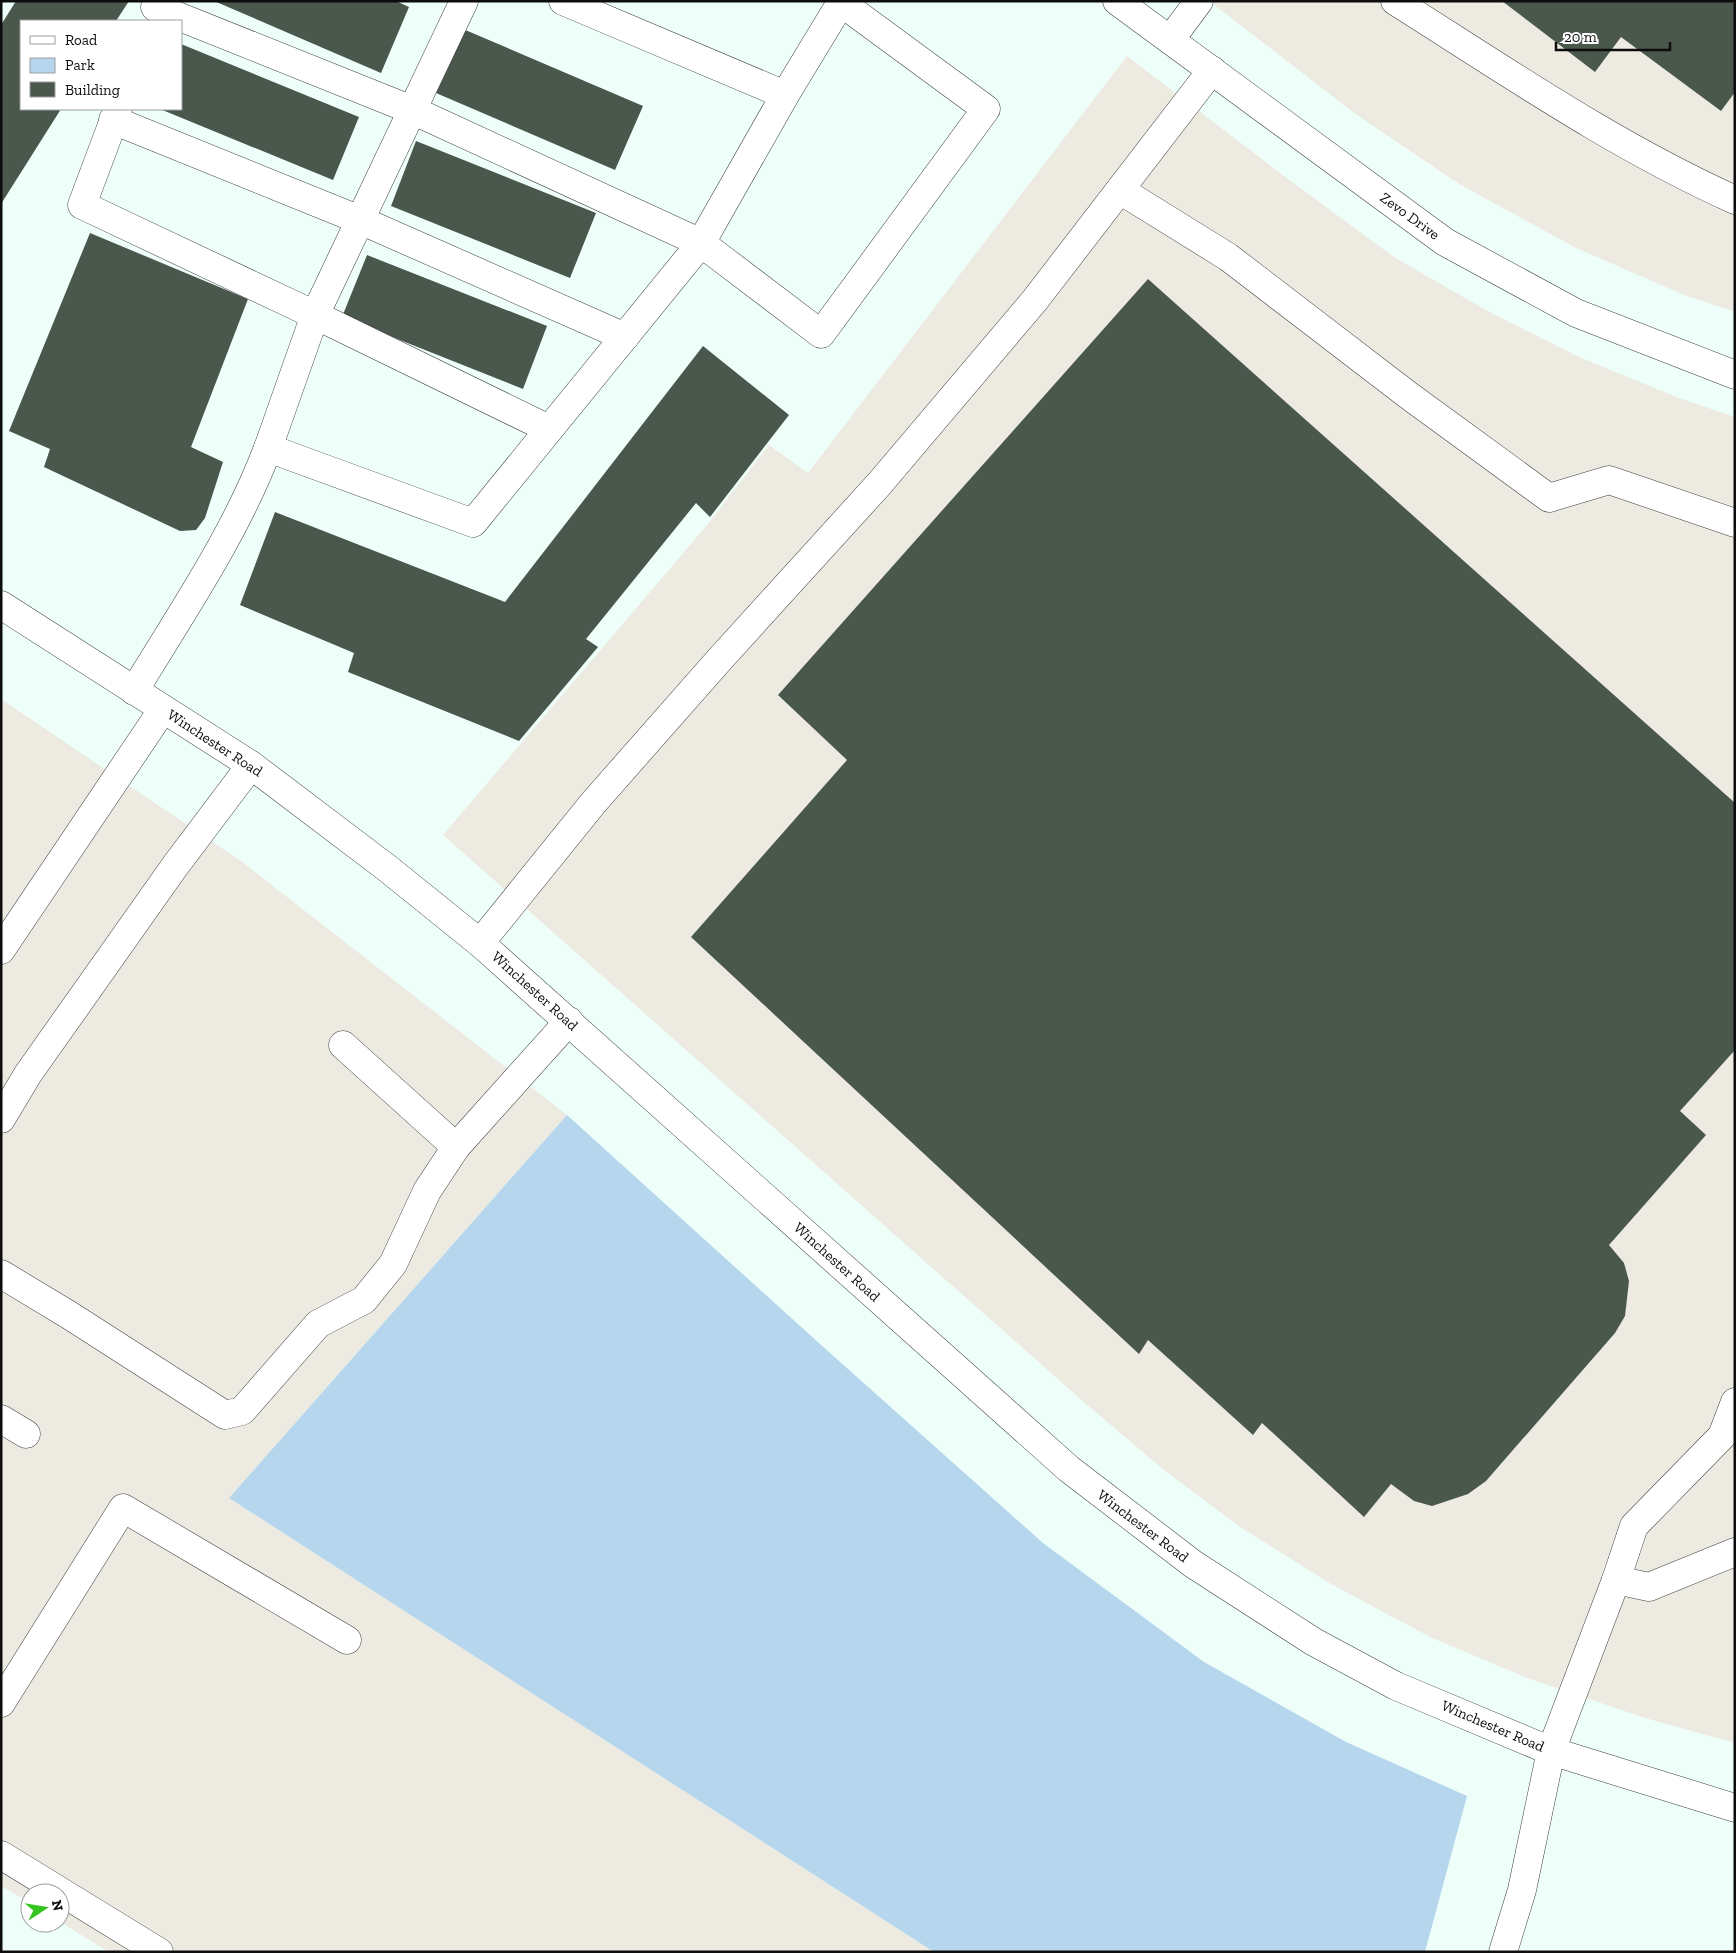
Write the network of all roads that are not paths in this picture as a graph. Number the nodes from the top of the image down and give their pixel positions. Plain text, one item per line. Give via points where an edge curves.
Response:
1 (464, 1) edge
2 (563, 1) edge
3 (1117, 1) edge
4 (1199, 1) edge
5 (1395, 1) edge
6 (840, 2) edge
7 (154, 10) edge
8 (180, 20) edge
9 (182, 21) edge
10 (1170, 40) junction
11 (1212, 70) junction
12 (785, 95) junction
13 (412, 110) junction
14 (116, 114) edge
15 (1120, 190) junction
16 (1735, 200) edge
17 (360, 220) junction
18 (701, 243) junction
19 (315, 315) junction
20 (625, 337) junction
21 (1735, 375) edge
22 (549, 429) junction
23 (268, 448) junction
24 (1735, 524) edge
25 (1, 605) edge
26 (134, 691) junction
27 (163, 709) junction
28 (251, 765) junction
29 (480, 943) junction
30 (1, 950) edge
31 (569, 1021) junction
32 (343, 1046) dead end
33 (1, 1119) edge
34 (456, 1147) junction
35 (1, 1274) edge
36 (1735, 1402) edge
37 (1, 1419) edge
38 (26, 1434) dead end
39 (1735, 1552) edge
40 (1616, 1580) junction
41 (347, 1640) dead end
42 (1, 1703) edge
43 (1551, 1751) junction
44 (1735, 1808) edge
45 (1, 1855) edge
46 (159, 1952) edge
47 (1503, 1952) edge

1 - 13 street
2 - 12 street
3 - 10 street, Zevo Drive
4 - 10 street
5 - 16 street via 1588,123
6 - 12 street
6 - 18 street via 986,109 822,334
7 - 8 street
9 - 13 street
10 - 11 street, Zevo Drive
11 - 15 street
11 - 21 street, Zevo Drive via 1445,242 1576,312
12 - 18 street
13 - 17 street
13 - 18 street
14 - 17 street
14 - 19 street via 82,205
15 - 24 street via 1228,257 1549,498 1609,480
15 - 29 street via 1017,322 880,483 594,802
17 - 19 street
17 - 20 street
18 - 20 street
19 - 22 street
19 - 23 street
20 - 22 street
22 - 23 street via 473,523
23 - 26 street via 216,558
25 - 26 street, Winchester Road
26 - 27 street, Winchester Road
27 - 28 street, Winchester Road
27 - 30 street
28 - 29 street, Winchester Road
28 - 33 street via 39,1058
29 - 31 street, Winchester Road
31 - 34 street
31 - 43 street, Winchester Road via 1069,1469 1193,1564 1314,1642 1396,1686
32 - 34 street
34 - 35 street via 427,1191 393,1264 364,1300 318,1324 242,1412 225,1416
36 - 40 street via 1722,1436 1634,1526
37 - 38 street
39 - 40 street via 1649,1587
40 - 43 street
41 - 42 street via 123,1508
43 - 44 street, Winchester Road
43 - 47 street via 1522,1890
45 - 46 street

